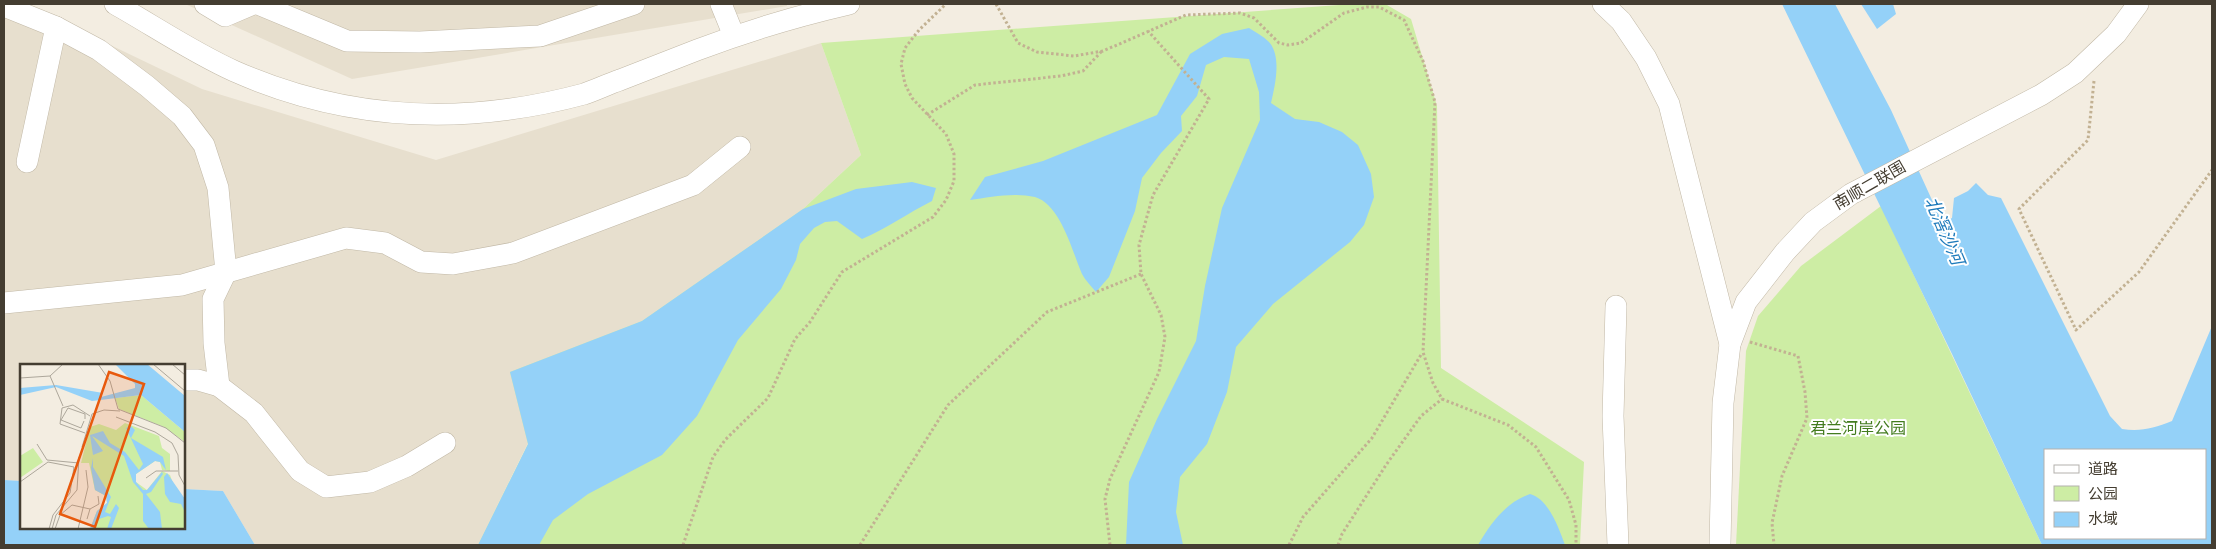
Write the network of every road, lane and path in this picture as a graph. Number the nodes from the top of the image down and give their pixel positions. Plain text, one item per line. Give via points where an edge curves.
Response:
1 (115, 4) edge
2 (205, 4) edge
3 (253, 4) edge
4 (258, 4) edge
5 (634, 4) edge
6 (721, 4) edge
7 (849, 4) edge
8 (946, 4) edge
9 (996, 4) edge
10 (1603, 4) edge
11 (2138, 4) edge
12 (4, 6) edge
13 (803, 9) edge
14 (56, 27) junction
15 (1148, 31) junction
16 (734, 36) junction
17 (1103, 51) junction
18 (2096, 55) junction
19 (927, 115) junction
20 (740, 147) dead end
21 (27, 162) dead end
22 (2212, 170) edge
23 (226, 272) junction
24 (1141, 274) junction
25 (4, 303) edge
26 (1616, 306) dead end
27 (1731, 340) junction
28 (1422, 352) junction
29 (185, 380) edge
30 (219, 386) junction
31 (1442, 399) junction
32 (446, 443) dead end
33 (683, 545) edge
34 (860, 545) edge
35 (1110, 545) edge
36 (1289, 545) edge
37 (1338, 545) edge
38 (1576, 545) edge
39 (1618, 545) edge
40 (1720, 545) edge
41 (1774, 545) edge

1 - 16 street via 190,48 279,90 369,111 420,115 469,114 585,93
2 - 3 street via 225,16
4 - 5 street via 347,41 420,42 540,36
6 - 16 street
7 - 13 street
8 - 19 path via 905,48 901,64 912,98
9 - 17 path via 1018,44 1038,52 1074,56
10 - 27 street via 1621,21 1646,58 1669,104
11 - 18 street, 南顺二联围
12 - 14 street
13 - 16 street
14 - 21 street
14 - 23 street via 98,50 147,86 182,116 204,145 218,188
15 - 17 path
15 - 24 path via 1209,99 1153,195 1139,245
15 - 28 path via 1186,15 1240,13 1254,18 1279,43 1288,45 1301,43 1344,13 1367,7 1380,7 1404,20 1423,61 1434,102
17 - 19 path via 1083,71 975,85
18 - 22 path via 2088,140 2019,209 2076,330 2139,272
18 - 27 street, 南顺二联围 via 2041,95 1851,194 1813,222 1746,302
19 - 33 path via 946,134 954,154 954,181 946,200 933,217 842,272 810,322 795,339 768,398 725,440 713,457
20 - 23 street via 693,185 513,253 453,264 421,262 385,243 346,238
23 - 25 street via 182,285
23 - 30 street via 212,299
24 - 34 path via 1047,312 948,405
24 - 35 path via 1161,315 1165,337 1159,372 1110,479 1105,498
26 - 39 street via 1613,416
27 - 40 street, 南顺二联围 via 1723,403
27 - 41 path via 1798,356 1807,418 1782,476 1772,523
28 - 31 path
28 - 36 path via 1372,438 1303,517
29 - 30 street
30 - 32 street via 254,413 300,471 326,487 370,482 407,466
31 - 37 path via 1421,416 1386,465
31 - 38 path via 1508,425 1536,447 1569,500 1576,526

